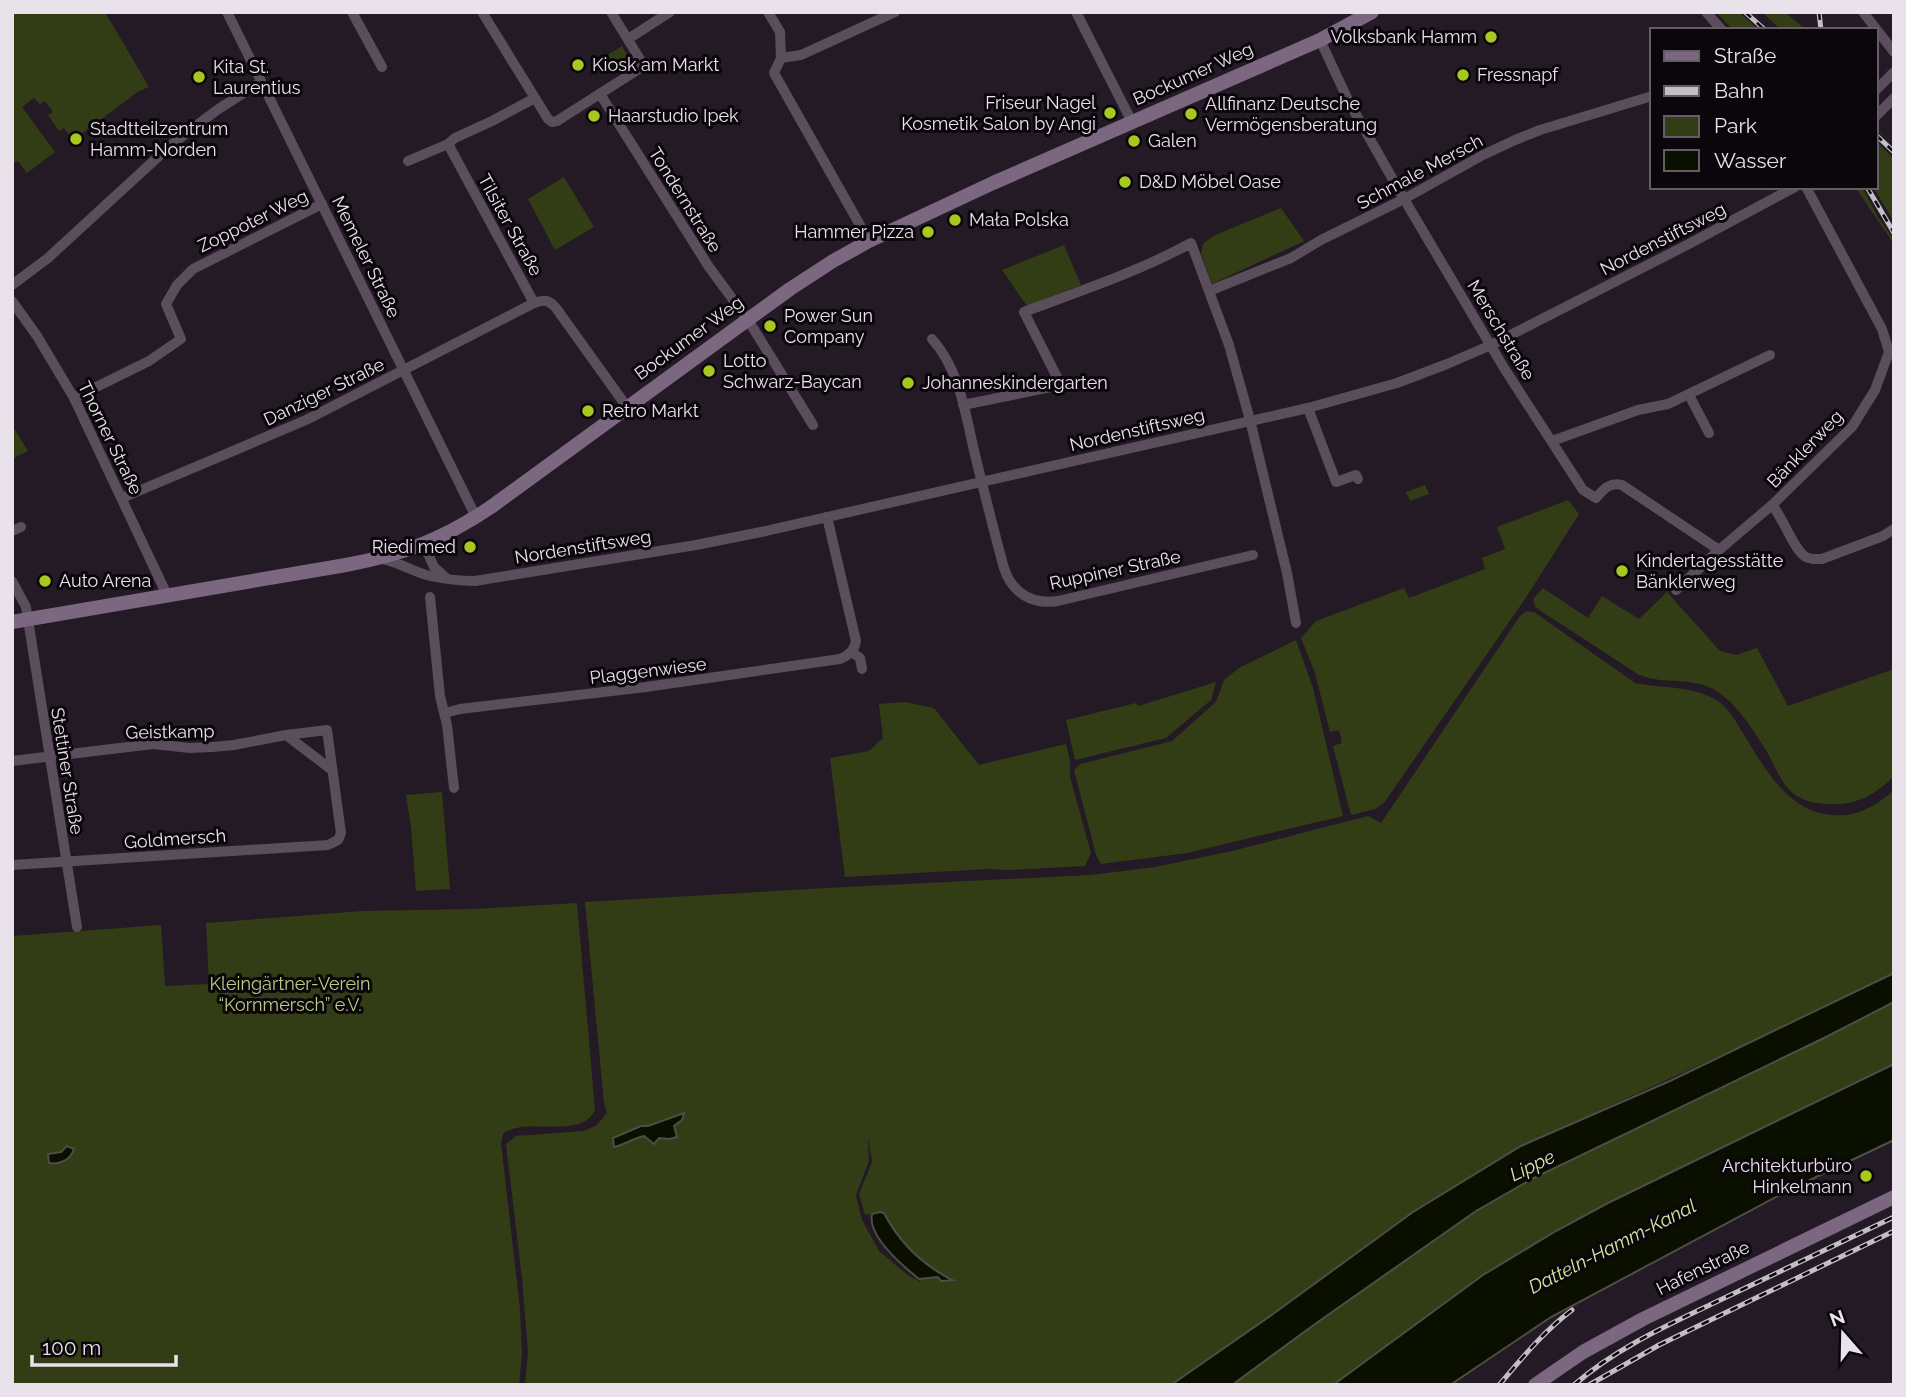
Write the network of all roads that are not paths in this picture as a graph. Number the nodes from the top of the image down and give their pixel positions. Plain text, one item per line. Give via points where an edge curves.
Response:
1 (226, 12) edge
2 (352, 12) edge
3 (482, 12) edge
4 (611, 12) edge
5 (670, 12) edge
6 (768, 12) edge
7 (895, 12) edge
8 (1076, 12) edge
9 (1373, 12) edge
10 (1706, 12) edge
11 (1863, 12) edge
12 (1720, 28) edge
13 (1875, 28) edge
14 (1878, 31) edge
15 (628, 39) junction
16 (1320, 40) junction
17 (1894, 52) edge
18 (781, 58) junction
19 (382, 67) dead end
20 (1894, 72) edge
21 (261, 82) junction
22 (1878, 88) edge
23 (600, 94) junction
24 (1650, 97) edge
25 (535, 98) junction
26 (1894, 98) edge
27 (1878, 114) edge
28 (1132, 122) junction
29 (448, 144) junction
30 (408, 161) dead end
31 (1791, 189) edge
32 (1807, 189) edge
33 (1405, 199) junction
34 (323, 204) junction
35 (869, 241) junction
36 (12, 285) edge
37 (1209, 291) junction
38 (12, 301) edge
39 (534, 303) junction
40 (748, 320) junction
41 (932, 339) dead end
42 (1492, 345) junction
43 (1891, 353) edge
44 (1770, 355) dead end
45 (404, 370) junction
46 (1689, 395) junction
47 (74, 398) junction
48 (963, 405) junction
49 (626, 407) junction
50 (1308, 408) junction
51 (1250, 420) junction
52 (813, 425) dead end
53 (1709, 433) dead end
54 (1552, 442) junction
55 (1358, 479) dead end
56 (982, 482) junction
57 (122, 498) junction
58 (1772, 505) junction
59 (476, 517) junction
60 (827, 517) junction
61 (1894, 529) edge
62 (424, 545) junction
63 (1719, 550) junction
64 (1252, 555) dead end
65 (380, 559) junction
66 (446, 578) junction
67 (12, 581) edge
68 (1676, 590) dead end
69 (167, 595) junction
70 (430, 597) dead end
71 (28, 620) junction
72 (12, 622) edge
73 (1296, 623) dead end
74 (852, 652) junction
75 (862, 669) dead end
76 (445, 713) junction
77 (286, 735) junction
78 (49, 757) junction
79 (12, 761) edge
80 (332, 770) junction
81 (454, 788) dead end
82 (338, 840) joint
83 (66, 862) junction
84 (12, 865) edge
85 (77, 927) dead end
86 (1894, 1197) edge
87 (1535, 1385) edge

1 - 21 street, Memeler Straße
2 - 19 street
3 - 25 street
4 - 15 street
5 - 15 street
6 - 18 street via 780,32
7 - 18 street via 801,55
8 - 28 street
9 - 16 main road, Bockumer Weg
10 - 12 street
11 - 13 street
14 - 17 street
15 - 23 street via 642,67
16 - 28 main road, Bockumer Weg
16 - 33 street, Merschstraße via 1350,104
18 - 35 street via 774,73
20 - 22 street
21 - 34 street, Memeler Straße
21 - 36 street via 171,145 65,243
23 - 25 street via 552,122
23 - 40 street, Tondernstraße via 709,267
24 - 33 street, Schmale Mersch via 1515,140
25 - 29 street
26 - 27 street
28 - 35 main road, Bockumer Weg
29 - 30 street
29 - 39 street, Tilsiter Straße
31 - 42 street, Nordenstiftsweg
32 - 43 street, Bänklerweg
33 - 37 street, Schmale Mersch via 1291,258
33 - 42 street, Merschstraße
34 - 45 street, Memeler Straße
34 - 47 street, Zoppoter Weg via 193,268 166,304 181,340
35 - 40 main road, Bockumer Weg
37 - 48 street via 1191,243 1138,269 1024,312 1061,385
37 - 51 street
38 - 47 street, Thorner Straße
39 - 45 street, Danziger Straße
39 - 49 street, Tilsiter Straße via 544,300 556,308
40 - 49 main road, Bockumer Weg
40 - 52 street, Tondernstraße
41 - 48 street, Ruppiner Straße via 948,362
42 - 50 street, Nordenstiftsweg via 1397,383
42 - 54 street, Merschstraße
43 - 58 street, Bänklerweg via 1852,427
44 - 46 street
45 - 57 street, Danziger Straße via 306,420
45 - 59 street, Memeler Straße
46 - 53 street
46 - 54 street
47 - 57 street, Thorner Straße
48 - 56 street, Ruppiner Straße
49 - 59 main road, Bockumer Weg
50 - 51 street, Nordenstiftsweg
50 - 55 street via 1336,482 1356,475
51 - 56 street, Nordenstiftsweg
51 - 73 street
54 - 63 street, Merschstraße via 1583,490 1595,498 1610,484 1622,485
56 - 60 street, Nordenstiftsweg
56 - 64 street, Ruppiner Straße via 1007,578 1032,600 1058,601
57 - 69 street, Thorner Straße
58 - 61 street via 1800,551 1813,560
58 - 63 street, Bänklerweg
59 - 62 main road, Bockumer Weg
60 - 66 street, Nordenstiftsweg via 522,574 475,581
60 - 74 street via 856,641
62 - 65 main road, Bockumer Weg
62 - 66 street via 434,567
63 - 68 street, Bänklerweg
65 - 66 street, Nordenstiftsweg
65 - 69 main road, Bockumer Weg
67 - 71 street, Stettiner Straße
69 - 71 main road, Bockumer Weg
70 - 76 street
71 - 72 main road, Bockumer Weg
71 - 78 street, Stettiner Straße
74 - 75 street via 860,658
74 - 76 street, Plaggenwiese via 840,659 800,666
76 - 81 street
77 - 78 street, Geistkamp via 234,745 190,748 153,744
77 - 80 street
77 - 80 street, Geistkamp via 327,730
78 - 79 street, Geistkamp
78 - 83 street, Stettiner Straße
80 - 82 street, Geistkamp via 341,833
82 - 83 street, Goldmersch via 328,845
83 - 84 street, Goldmersch
83 - 85 street, Stettiner Straße
86 - 87 main road, Hafenstraße via 1643,1318

